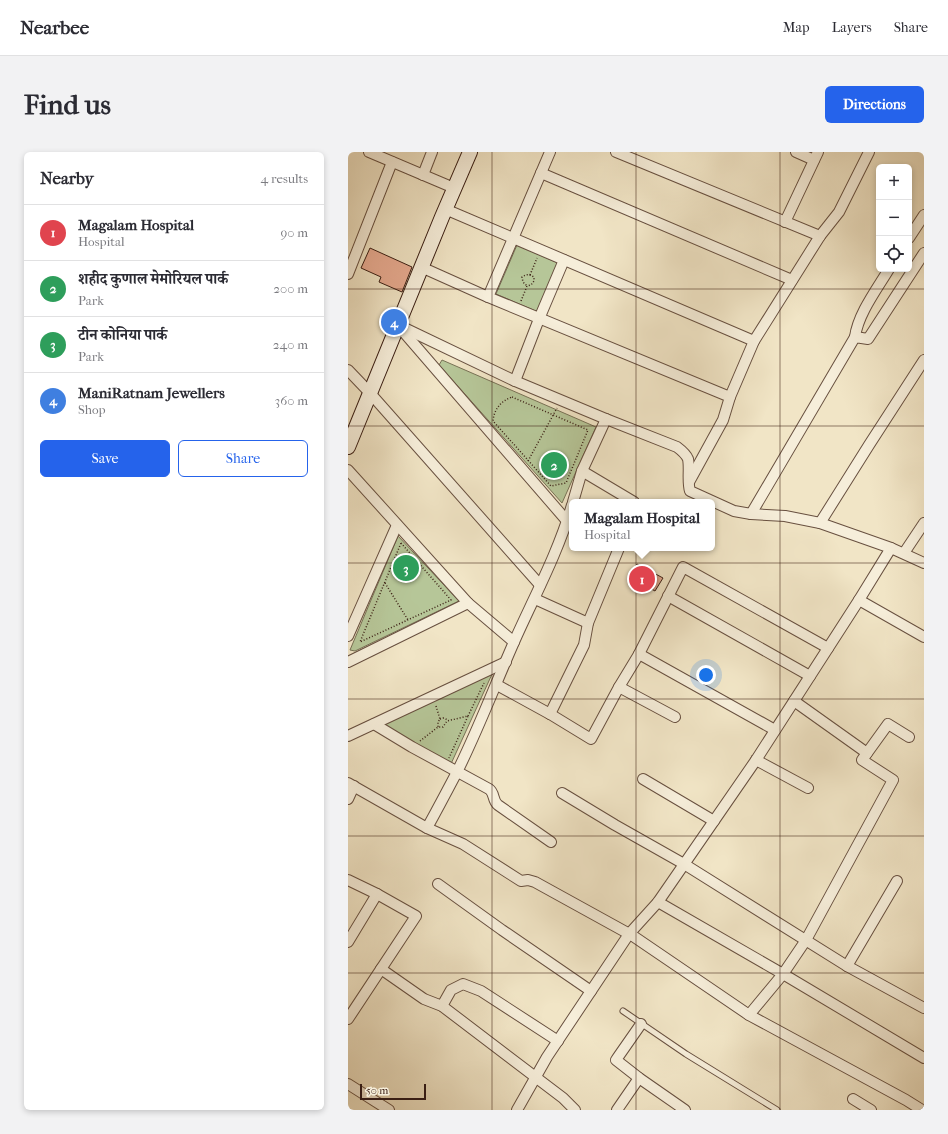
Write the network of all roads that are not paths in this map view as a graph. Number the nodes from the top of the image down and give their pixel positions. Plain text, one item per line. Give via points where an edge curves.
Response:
1 (369, 152) edge
2 (432, 152) edge
3 (470, 152) edge
4 (550, 152) edge
5 (616, 152) edge
6 (796, 152) edge
7 (868, 152) edge
8 (629, 154) edge
9 (816, 156) edge
10 (392, 162) junction
11 (541, 173) junction
12 (423, 175) junction
13 (454, 188) junction
14 (445, 209) junction
15 (924, 215) edge
16 (785, 222) junction
17 (820, 236) junction
18 (910, 236) edge
19 (513, 238) junction
20 (924, 253) edge
21 (564, 260) junction
22 (421, 268) junction
23 (348, 272) edge
24 (887, 272) edge
25 (792, 280) junction
26 (488, 297) junction
27 (539, 319) junction
28 (398, 325) junction
29 (855, 337) junction
30 (754, 341) junction
31 (924, 360) edge
32 (348, 370) edge
33 (515, 381) junction
34 (370, 393) junction
35 (730, 397) junction
36 (606, 419) junction
37 (348, 447) edge
38 (348, 470) edge
39 (582, 471) junction
40 (688, 483) junction
41 (574, 499) edge
42 (629, 499) edge
43 (708, 499) edge
44 (715, 502) edge
45 (751, 514) junction
46 (569, 515) edge
47 (567, 521) junction
48 (820, 523) junction
49 (924, 523) edge
50 (397, 525) junction
51 (891, 548) junction
52 (618, 551) edge
53 (904, 553) junction
54 (924, 563) edge
55 (540, 585) junction
56 (668, 596) junction
57 (535, 599) junction
58 (859, 600) junction
59 (468, 604) junction
60 (588, 623) junction
61 (348, 636) edge
62 (924, 637) edge
63 (514, 642) junction
64 (828, 648) junction
65 (639, 654) junction
66 (348, 662) edge
67 (506, 662) junction
68 (810, 676) junction
69 (497, 685) junction
70 (619, 687) junction
71 (794, 701) junction
72 (550, 714) junction
73 (674, 717) dead end
74 (374, 724) junction
75 (775, 730) junction
76 (348, 736) edge
77 (909, 737) dead end
78 (867, 753) junction
79 (756, 760) junction
80 (457, 772) junction
81 (643, 779) dead end
82 (351, 785) edge
83 (808, 788) dead end
84 (562, 793) dead end
85 (348, 799) edge
86 (714, 821) junction
87 (427, 828) junction
88 (550, 842) dead end
89 (684, 864) junction
90 (348, 880) edge
91 (897, 881) dead end
92 (438, 884) dead end
93 (377, 894) junction
94 (658, 902) junction
95 (629, 934) junction
96 (806, 940) junction
97 (348, 942) edge
98 (847, 966) junction
99 (381, 969) junction
100 (783, 974) junction
101 (591, 991) junction
102 (442, 1006) junction
103 (924, 1008) edge
104 (623, 1011) dead end
105 (749, 1016) junction
106 (348, 1019) edge
107 (642, 1024) junction
108 (558, 1041) junction
109 (924, 1058) edge
110 (535, 1077) junction
111 (639, 1078) junction
112 (348, 1084) edge
113 (853, 1099) dead end
114 (389, 1110) edge
115 (518, 1110) edge
116 (575, 1110) edge
117 (617, 1110) edge
118 (684, 1110) edge
119 (778, 1110) edge
120 (871, 1110) edge
121 (922, 1110) edge

1 - 10 street
2 - 12 street
3 - 13 street
4 - 11 street
5 - 8 street
6 - 9 street
7 - 17 street via 839,212
8 - 16 street
9 - 16 street
10 - 12 street
10 - 23 street
11 - 19 street
11 - 25 street
12 - 13 street
13 - 14 street
14 - 19 street
14 - 22 street
15 - 18 street
16 - 17 street
17 - 25 street
19 - 21 street
19 - 26 street
20 - 29 street via 868,339
21 - 27 street
21 - 30 street
22 - 26 street
22 - 28 street
24 - 29 street via 862,314
25 - 30 street
26 - 27 street
27 - 33 street
27 - 35 street
28 - 33 street
28 - 34 street
28 - 47 street
29 - 45 street
30 - 35 street
31 - 48 street
32 - 34 street
33 - 36 street
34 - 37 street
34 - 55 street
35 - 40 street via 723,420
36 - 39 street
36 - 40 street via 677,447 688,459
38 - 50 street
39 - 41 street
39 - 42 street
40 - 43 street via 690,491
44 - 45 street via 734,511
45 - 48 street via 785,516
46 - 47 street
47 - 55 street
48 - 51 street
49 - 53 street
50 - 59 street
50 - 61 street
51 - 53 street
51 - 58 street
52 - 60 street
53 - 54 street
55 - 57 street
56 - 64 street via 682,567
56 - 65 street
56 - 68 street
57 - 60 street
57 - 63 street
58 - 62 street
58 - 64 street
59 - 63 street
59 - 66 street
60 - 72 street via 584,645
63 - 67 street
64 - 68 street
65 - 70 street
65 - 75 street
67 - 69 street
67 - 74 street
68 - 71 street
69 - 72 street
69 - 80 street
70 - 72 street via 591,739
70 - 73 street
71 - 75 street
71 - 78 street
74 - 76 street
74 - 80 street
75 - 79 street
77 - 78 street via 888,724
78 - 96 street via 862,760 893,780
79 - 83 street
79 - 86 street
80 - 87 street
80 - 88 street via 492,791 498,805
81 - 86 street
82 - 85 street
82 - 87 street
84 - 89 street
86 - 89 street
87 - 95 street via 463,844 521,881 535,882
89 - 94 street
89 - 96 street
90 - 93 street
91 - 98 street
92 - 101 street
93 - 97 street
93 - 99 street via 416,916
94 - 95 street
94 - 100 street
95 - 101 street
95 - 105 street
96 - 98 street
96 - 100 street
98 - 103 street
99 - 102 street via 424,998
99 - 106 street
100 - 105 street
100 - 109 street
101 - 108 street
102 - 108 street via 451,990 463,984 481,991
102 - 110 street
104 - 107 lane
105 - 121 street
107 - 111 street via 616,1060
107 - 119 lane
108 - 110 street
110 - 115 street
110 - 116 street
111 - 117 street
111 - 118 street
112 - 114 street
113 - 120 street

